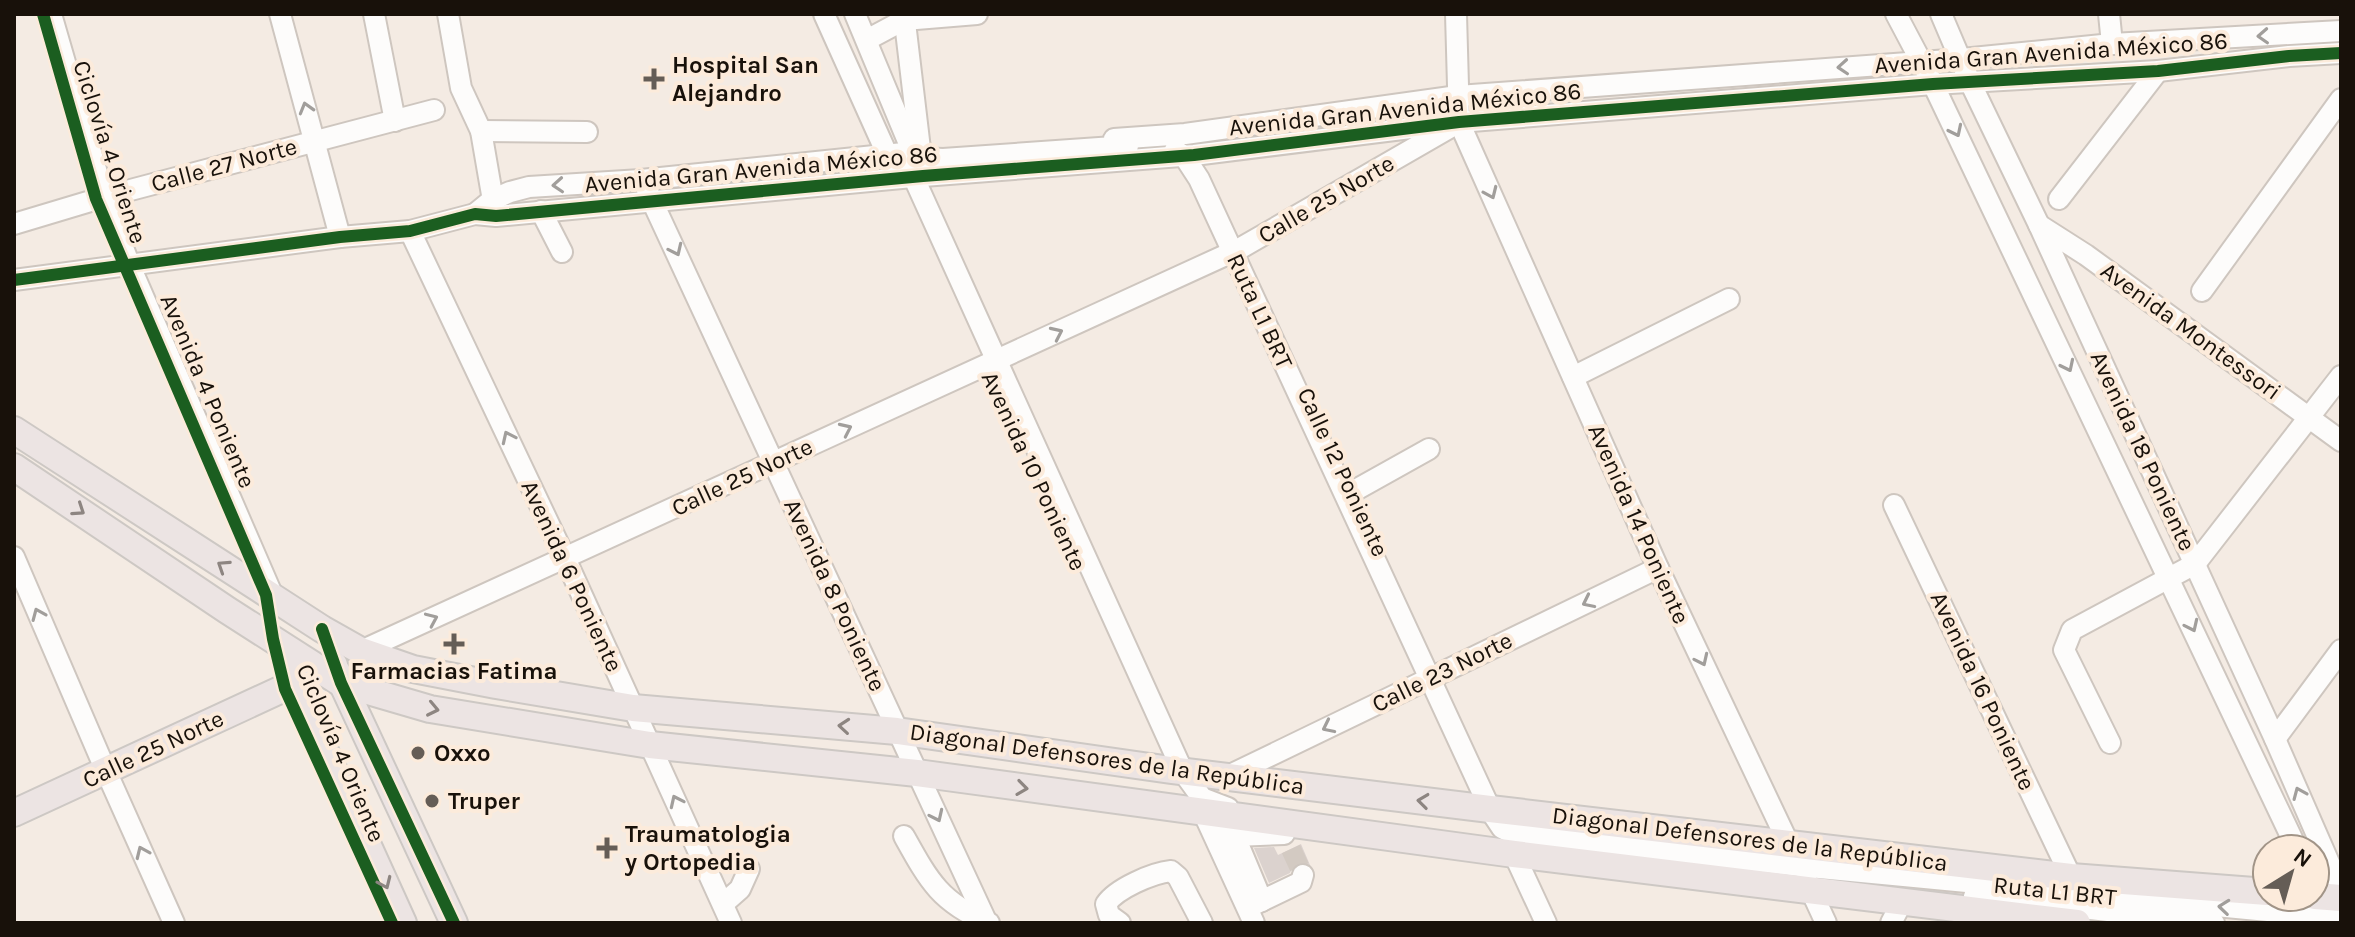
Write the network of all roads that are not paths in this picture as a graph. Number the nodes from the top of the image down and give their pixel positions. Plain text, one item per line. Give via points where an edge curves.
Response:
1 (51, 14) edge
2 (280, 14) edge
3 (374, 14) edge
4 (448, 14) edge
5 (824, 14) edge
6 (840, 14) edge
7 (855, 14) edge
8 (864, 14) edge
9 (977, 14) edge
10 (1456, 14) edge
11 (1896, 14) edge
12 (1941, 14) edge
13 (2109, 14) edge
14 (904, 17) edge
15 (2341, 31) edge
16 (874, 36) junction
17 (2112, 44) junction
18 (2341, 53) edge
19 (1962, 59) junction
20 (1921, 62) junction
21 (2158, 71) junction
22 (1970, 82) junction
23 (1933, 84) junction
24 (1458, 96) junction
25 (2341, 99) edge
26 (434, 110) dead end
27 (395, 121) junction
28 (1459, 122) junction
29 (481, 131) junction
30 (587, 132) dead end
31 (1185, 134) junction
32 (315, 141) junction
33 (1189, 155) junction
34 (913, 162) junction
35 (641, 180) junction
36 (104, 197) junction
37 (2059, 199) dead end
38 (653, 200) junction
39 (494, 208) junction
40 (541, 211) junction
41 (14, 224) edge
42 (2039, 225) junction
43 (410, 231) junction
44 (340, 237) junction
45 (1236, 250) junction
46 (562, 252) dead end
47 (130, 266) junction
48 (14, 280) edge
49 (2202, 291) dead end
50 (1729, 299) dead end
51 (996, 361) junction
52 (2341, 376) edge
53 (1573, 377) junction
54 (2310, 418) junction
55 (14, 430) edge
56 (2341, 441) edge
57 (1429, 449) dead end
58 (773, 463) junction
59 (14, 467) edge
60 (1352, 492) junction
61 (1894, 505) dead end
62 (14, 557) edge
63 (565, 558) junction
64 (2195, 564) junction
65 (1658, 568) junction
66 (2170, 578) junction
67 (275, 601) junction
68 (322, 629) junction
69 (285, 647) junction
70 (2341, 650) edge
71 (361, 651) junction
72 (333, 673) junction
73 (1433, 676) junction
74 (295, 685) junction
75 (633, 708) junction
76 (897, 731) junction
77 (2275, 739) junction
78 (2110, 743) dead end
79 (650, 745) junction
80 (106, 771) junction
81 (1184, 772) junction
82 (917, 773) junction
83 (1226, 777) junction
84 (1496, 810) junction
85 (14, 813) edge
86 (1220, 822) junction
87 (2290, 833) edge
88 (2306, 833) edge
89 (904, 836) dead end
90 (1514, 854) junction
91 (749, 869) dead end
92 (1801, 869) junction
93 (1303, 875) dead end
94 (2071, 877) junction
95 (2251, 891) edge
96 (2251, 898) edge
97 (1255, 910) edge
98 (1896, 912) edge
99 (727, 914) edge
100 (174, 923) edge
101 (403, 923) edge
102 (454, 923) edge
103 (987, 923) edge
104 (1120, 923) edge
105 (1202, 923) edge
106 (1546, 923) edge
107 (1826, 923) edge
108 (2077, 923) edge
109 (2214, 923) edge

1 - 36 street, Avenida 4 Poniente
32 -> 2 street
3 - 27 street
4 - 29 street via 461,88
5 - 34 street, Avenida 10 Poniente
6 - 34 street
7 - 34 street
8 - 16 street, Avenida 10 Poniente
9 - 14 street
10 - 24 street
11 - 20 street, Avenida 18 Poniente
12 - 19 street, Avenida 18 Poniente
13 - 17 street
14 - 16 street
14 - 34 street via 916,126
15 -> 17 street, Avenida Gran Avenida México 86
16 - 34 street, Avenida 10 Poniente
17 - 19 street, Avenida Gran Avenida México 86
18 - 21 street, Avenida Gran Avenida México 86
19 - 20 street, Avenida Gran Avenida México 86
19 - 22 street, Avenida 18 Poniente
20 - 23 street, Avenida 18 Poniente
20 -> 24 street, Avenida Gran Avenida México 86
21 - 22 street, Avenida Gran Avenida México 86
21 - 37 street
22 - 23 street, Avenida Gran Avenida México 86
22 - 42 street, Avenida 18 Poniente
23 - 28 street, Avenida Gran Avenida México 86
23 -> 66 street, Avenida 18 Poniente
24 - 28 street
24 - 31 street, Avenida Gran Avenida México 86
25 - 49 street
26 - 27 street, Calle 27 Norte
27 - 32 street, Calle 27 Norte
28 - 33 street, Avenida Gran Avenida México 86
28 - 45 street, Calle 25 Norte
28 -> 53 street, Avenida 14 Poniente
29 - 30 street
29 - 39 street
31 - 33 street
31 - 34 street, Avenida Gran Avenida México 86
32 - 36 street, Calle 27 Norte
32 - 44 street
33 - 34 street via 1155,144
33 - 45 street, Ruta L1 BRT
34 - 35 street, Avenida Gran Avenida México 86
34 - 38 street, Avenida Gran Avenida México 86
34 - 51 street, Avenida 10 Poniente via 934,199
35 - 38 street, Avenida 8 Poniente
35 -> 39 street, Avenida Gran Avenida México 86 via 529,187 510,192
36 - 41 street, Calle 27 Norte
36 - 47 street, Avenida 4 Poniente
38 - 40 street, Avenida Gran Avenida México 86
38 -> 58 street, Avenida 8 Poniente
39 - 40 street, Avenida Gran Avenida México 86
39 - 43 street, Avenida Gran Avenida México 86
40 - 46 street
42 - 54 street, Avenida Montessori
42 - 64 street, Avenida 18 Poniente
43 - 44 street, Avenida Gran Avenida México 86
63 -> 43 street, Avenida 6 Poniente
44 - 47 street, Avenida Gran Avenida México 86
51 -> 45 street, Calle 25 Norte
45 - 60 street, Calle 12 Poniente
45 - 73 street, Ruta L1 BRT
47 - 48 street, Avenida Gran Avenida México 86
47 - 67 street, Avenida 4 Poniente
50 - 53 street
58 -> 51 street, Calle 25 Norte
51 - 81 street, Avenida 10 Poniente
52 - 54 street
53 - 65 street, Avenida 14 Poniente
54 - 56 street, Avenida Montessori
54 - 64 street
67 -> 55 main road, Diagonal Defensores de la República
57 - 60 street
58 - 63 street, Calle 25 Norte
58 - 76 street, Avenida 8 Poniente
59 -> 69 main road, Diagonal Defensores de la República
60 - 73 street, Calle 12 Poniente
61 - 94 street, Avenida 16 Poniente
80 -> 62 street
71 -> 63 street, Calle 25 Norte
63 - 75 street, Avenida 6 Poniente
64 - 66 street
64 - 77 street, Avenida 18 Poniente
65 -> 73 street, Calle 23 Norte
65 -> 92 street, Avenida 14 Poniente
66 - 78 street via 2072,630 2064,650
66 -> 87 street, Avenida 18 Poniente
67 - 68 main road, Diagonal Defensores de la República
67 - 69 main road, Avenida 4 Poniente
68 - 71 main road, Diagonal Defensores de la República
68 - 72 main road
69 - 72 main road, Diagonal Defensores de la República
69 - 74 main road, Avenida 4 Poniente
70 - 77 street
71 - 72 main road, Calle 25 Norte
71 - 75 main road, Diagonal Defensores de la República via 429,672
72 - 74 main road, Calle 25 Norte
72 -> 79 main road, Diagonal Defensores de la República via 430,709
72 - 102 main road
73 -> 83 street, Calle 23 Norte
73 - 84 street, Calle 12 Poniente
74 - 80 main road, Calle 25 Norte
74 -> 101 main road, Avenida 4 Poniente
76 -> 75 main road, Diagonal Defensores de la República
75 - 79 street, Avenida 6 Poniente
76 - 81 main road, Diagonal Defensores de la República
76 - 82 street, Avenida 8 Poniente
88 -> 77 street, Avenida 18 Poniente
79 - 82 main road, Diagonal Defensores de la República
99 -> 79 street, Avenida 6 Poniente
80 - 85 main road, Calle 25 Norte
100 -> 80 street
81 - 83 main road, Diagonal Defensores de la República
81 - 86 street, Avenida 10 Poniente
82 -> 86 main road, Diagonal Defensores de la República
82 -> 103 street, Avenida 8 Poniente
84 -> 83 main road, Diagonal Defensores de la República
84 - 92 main road, Diagonal Defensores de la República
86 - 90 main road, Diagonal Defensores de la República via 1284,835
86 - 92 street, Ruta L1 BRT via 1246,811
86 - 97 street, Avenida 10 Poniente
89 - 103 street via 937,890
90 - 92 main road, Diagonal Defensores de la República
90 - 106 street
91 - 99 street
92 - 94 main road, Diagonal Defensores de la República
96 -> 92 street, Ruta L1 BRT
92 - 98 main road, Diagonal Defensores de la República
92 - 107 street, Avenida 14 Poniente
92 - 109 street, Ruta L1 BRT
93 - 97 street via 1301,882
94 - 95 main road, Diagonal Defensores de la República
98 - 108 main road, Diagonal Defensores de la República
104 - 105 street via 1109,915 1106,904 1112,894 1171,871

